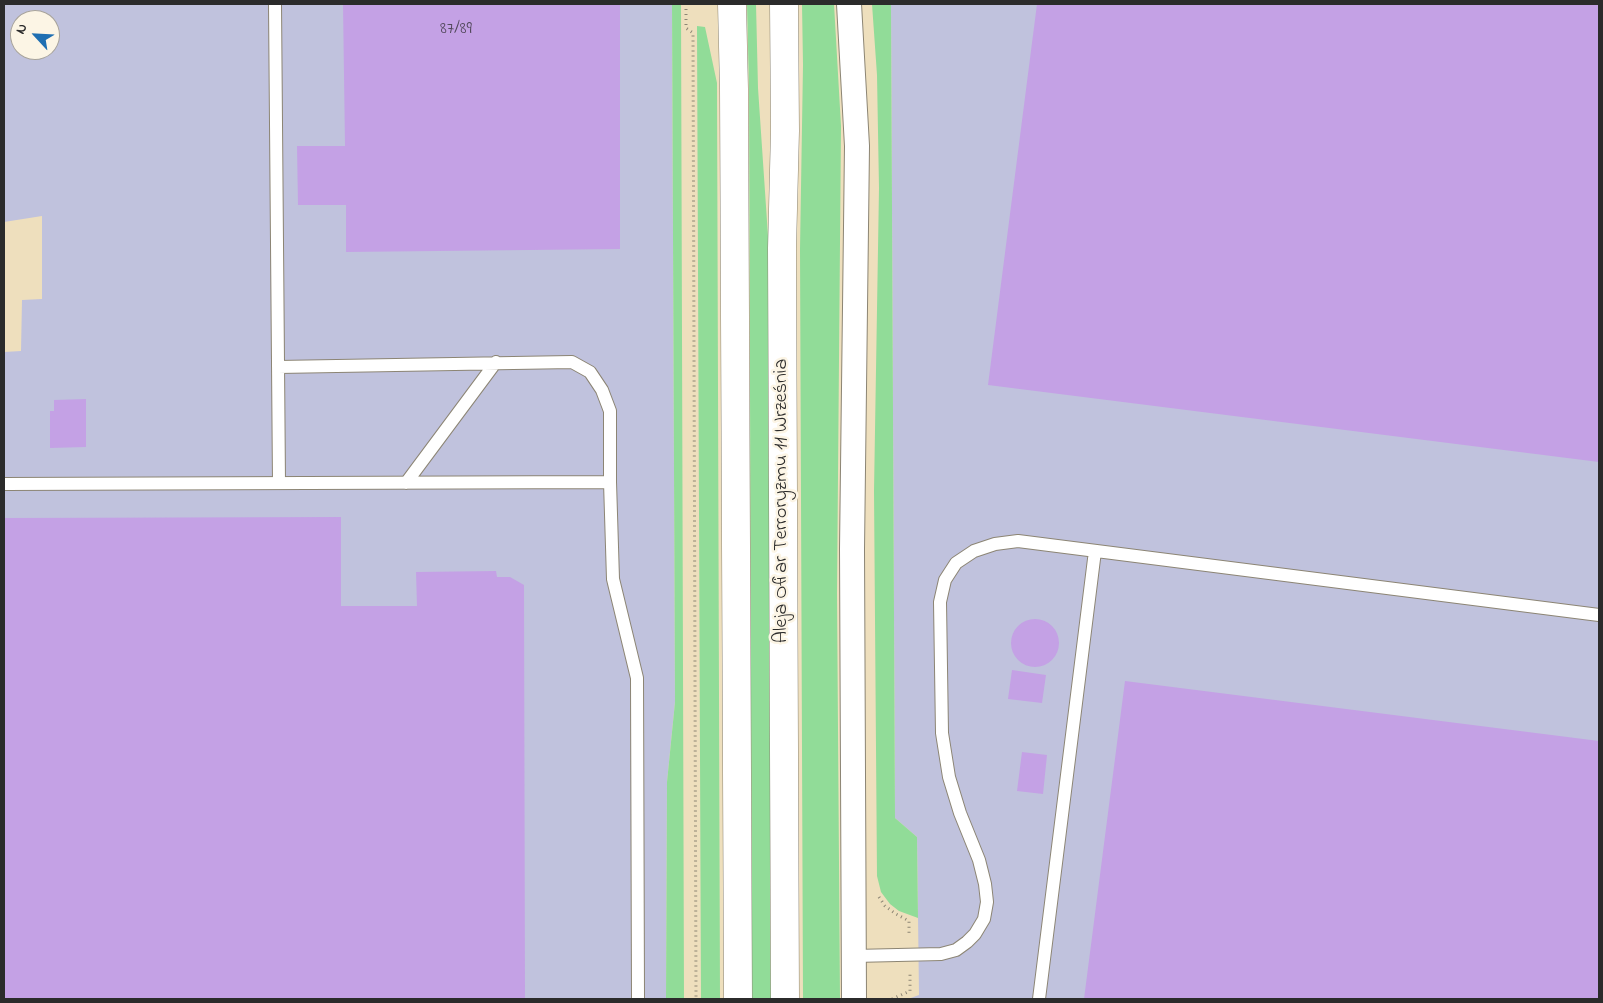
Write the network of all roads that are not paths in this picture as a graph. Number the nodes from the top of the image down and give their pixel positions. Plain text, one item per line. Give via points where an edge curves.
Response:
1 (275, 4) edge
2 (732, 4) edge
3 (784, 4) edge
4 (849, 4) edge
5 (496, 362) junction
6 (278, 367) junction
7 (610, 482) junction
8 (279, 483) junction
9 (406, 483) junction
10 (4, 484) edge
11 (1095, 551) junction
12 (1599, 615) edge
13 (854, 956) junction
14 (638, 999) edge
15 (738, 999) edge
16 (785, 999) edge
17 (854, 999) edge
18 (1039, 999) edge

1 - 6 lane
2 - 15 street
3 - 16 street, Aleja Ofiar Terroryzmu 11 Września
4 - 13 street via 856,146 852,548
5 - 6 lane
5 - 7 lane via 572,362 590,372 610,411
5 - 9 lane
6 - 8 lane
7 - 9 lane
7 - 14 lane via 614,579 637,678
8 - 9 lane
8 - 10 lane
11 - 12 lane
11 - 13 lane via 1018,541 995,544 974,551 956,563 945,580 940,602 942,732 948,777 985,884 987,902 984,919 975,934 956,950 941,954
11 - 18 lane
13 - 17 street

